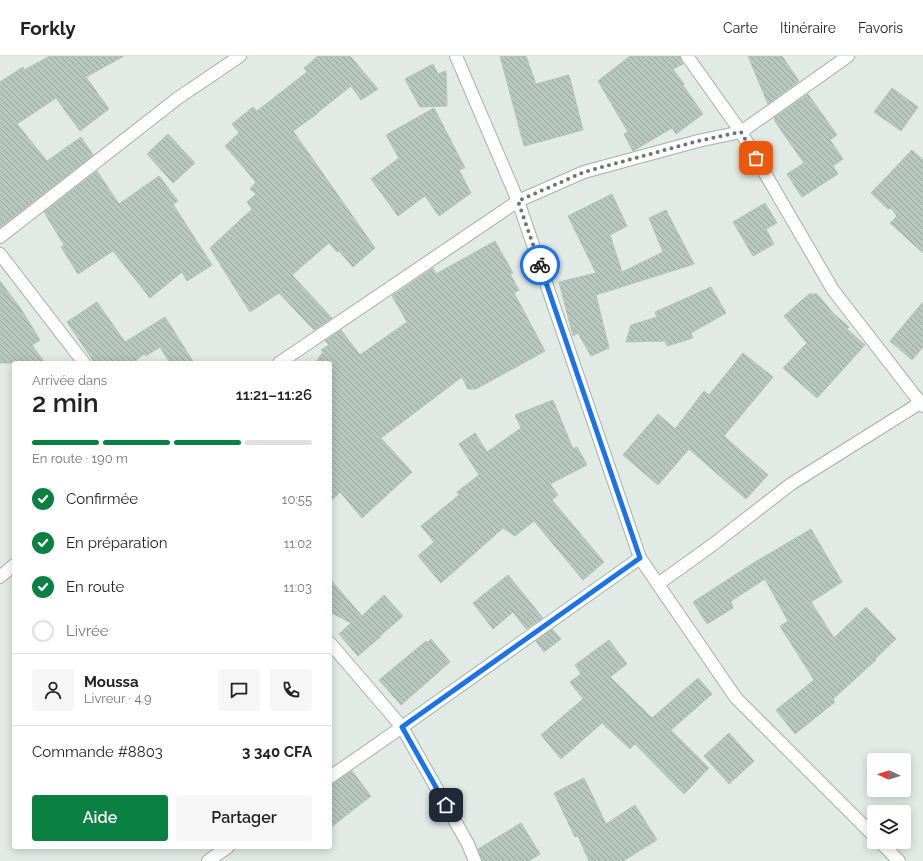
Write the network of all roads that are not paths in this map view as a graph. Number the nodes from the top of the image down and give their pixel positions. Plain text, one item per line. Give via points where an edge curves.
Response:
1 (240, 56) edge
2 (456, 56) edge
3 (688, 56) edge
4 (848, 56) edge
5 (741, 132) junction
6 (518, 201) junction
7 (0, 237) edge
8 (0, 254) edge
9 (82, 361) edge
10 (282, 361) edge
11 (921, 405) edge
12 (640, 558) junction
13 (12, 567) edge
14 (0, 577) edge
15 (658, 584) junction
16 (332, 646) edge
17 (402, 727) junction
18 (332, 776) edge
19 (867, 829) edge
20 (225, 849) edge
21 (887, 849) edge
22 (208, 861) edge
23 (475, 861) edge
24 (899, 861) edge

1 - 7 street via 178,98
2 - 6 street
3 - 5 street
4 - 5 street
5 - 6 street via 584,172
5 - 11 street via 833,290
6 - 10 street
6 - 12 street
8 - 9 street
11 - 15 street via 791,484
12 - 15 street
12 - 17 street
13 - 14 street
15 - 19 street via 736,698
16 - 17 street
17 - 18 street
17 - 23 street
20 - 22 street
21 - 24 street

